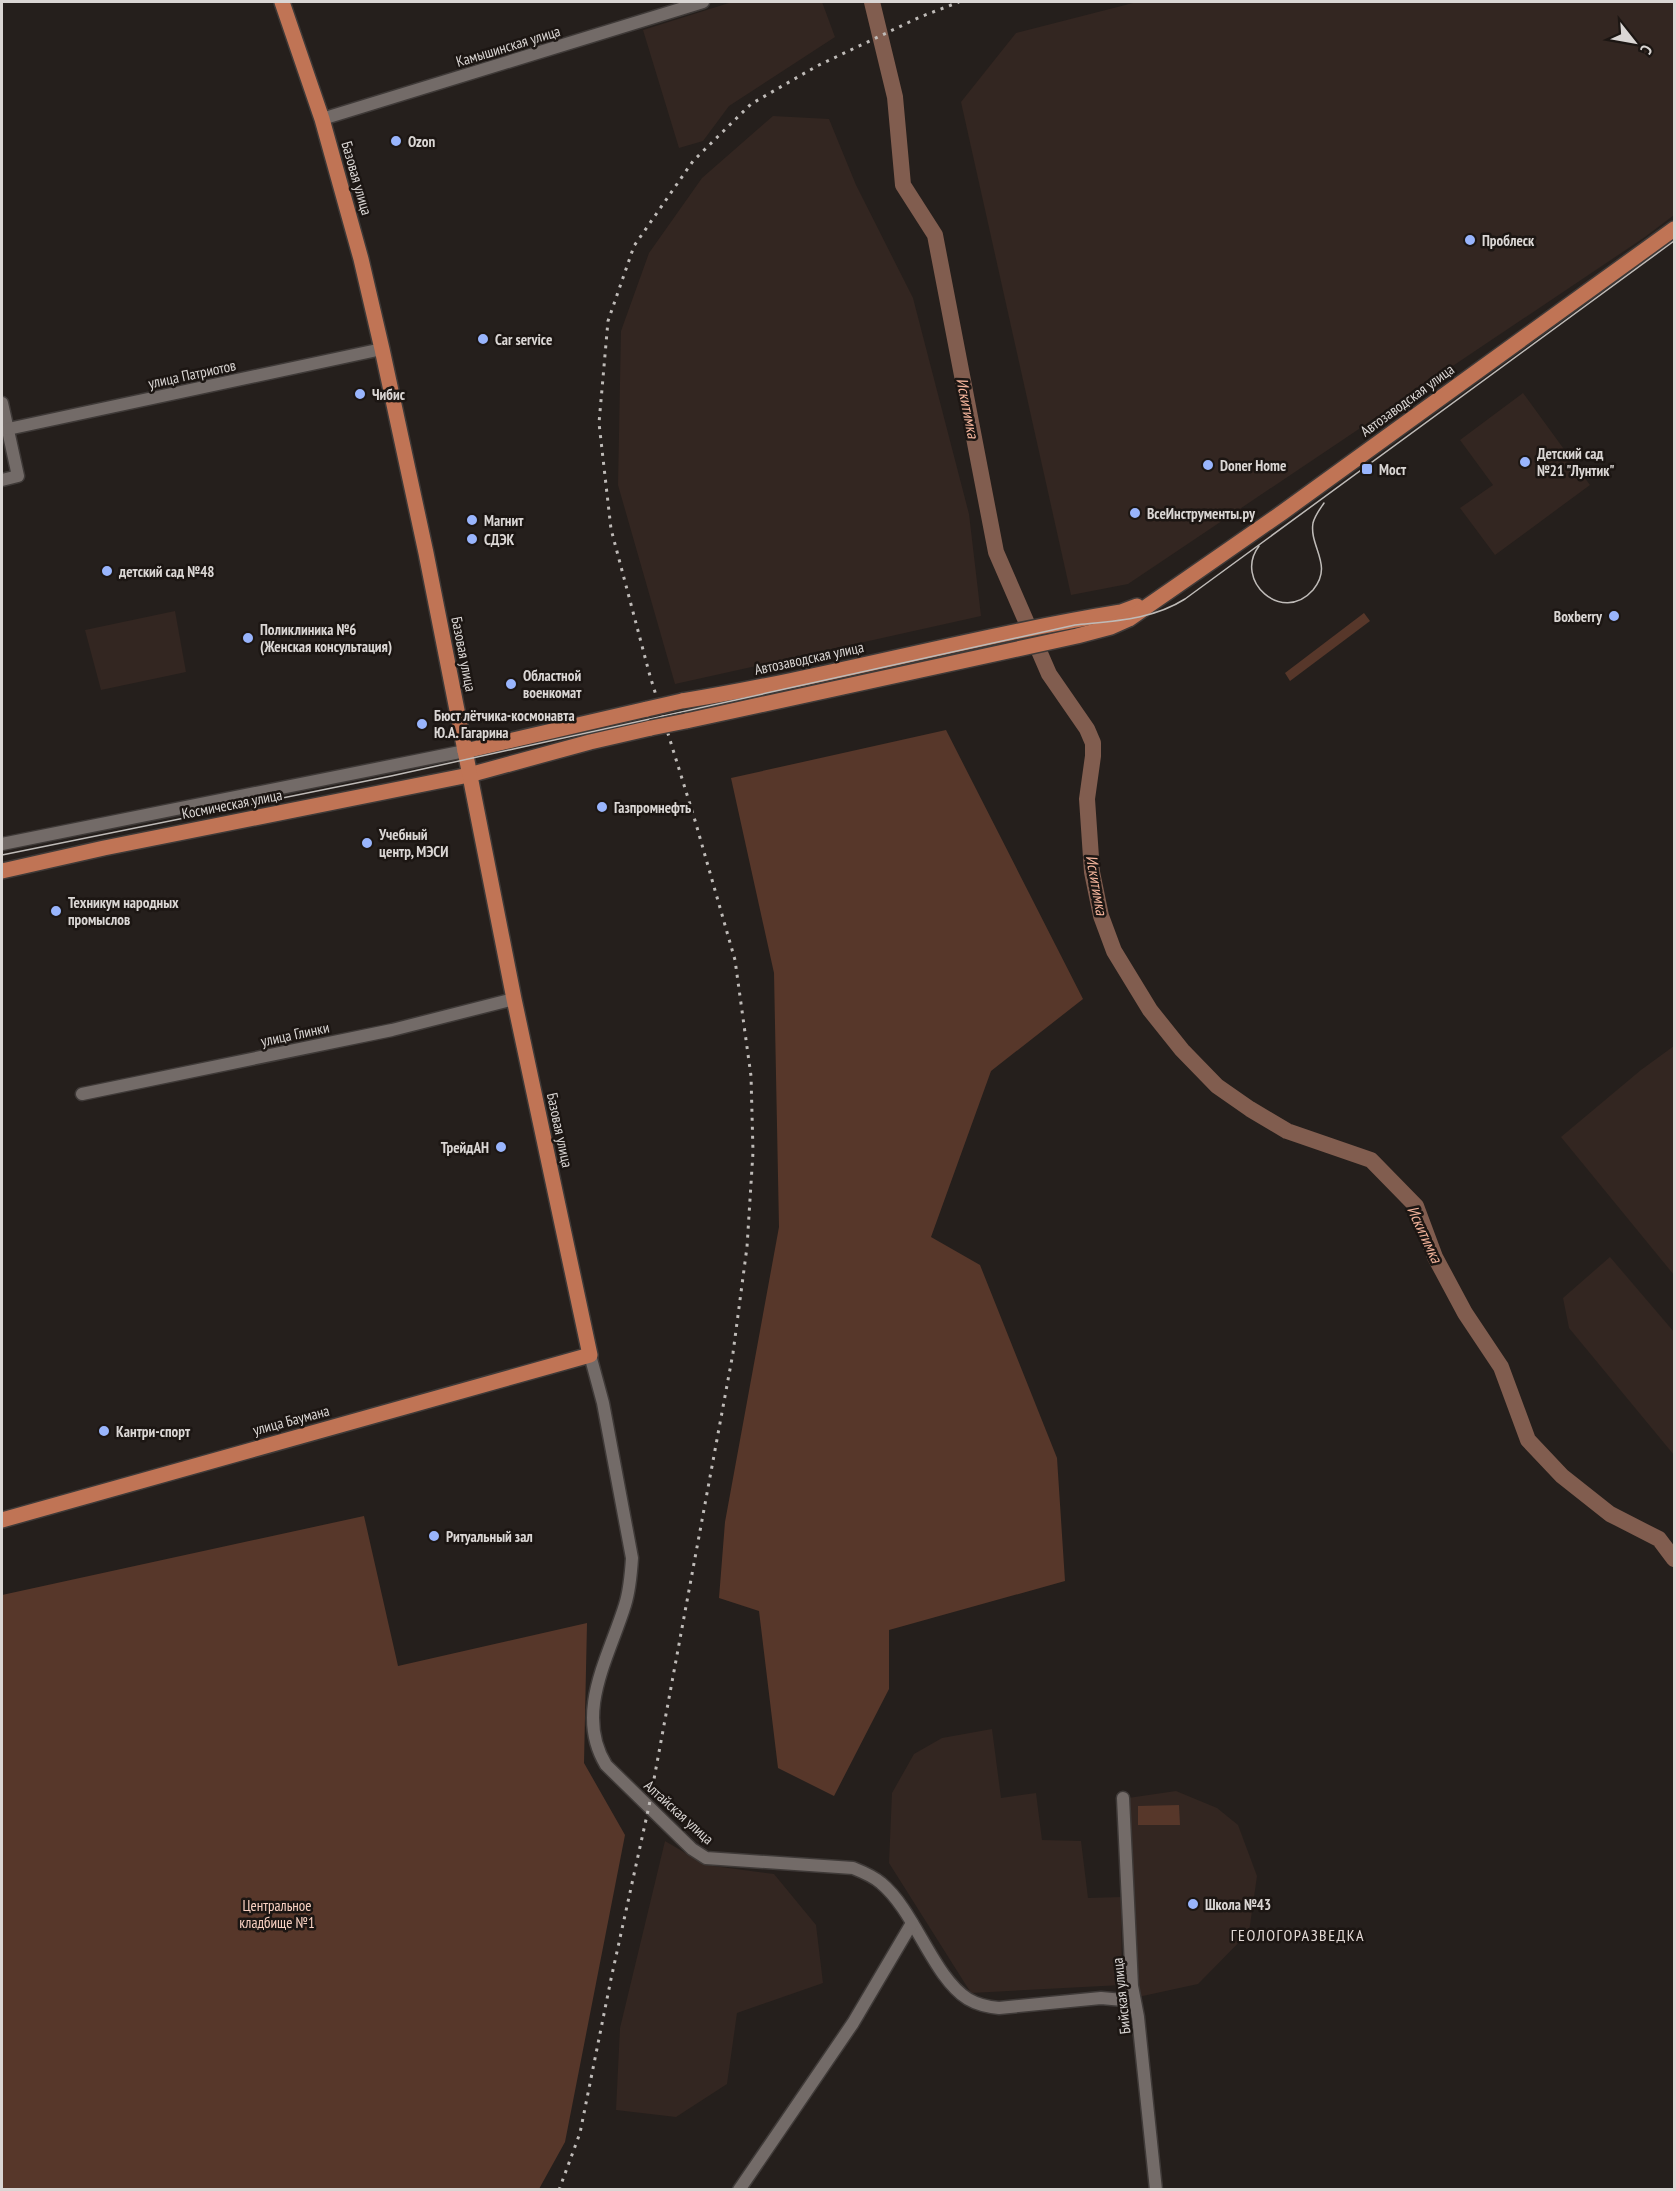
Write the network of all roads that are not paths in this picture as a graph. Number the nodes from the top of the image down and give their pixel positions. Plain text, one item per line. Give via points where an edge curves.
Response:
1 (282, 2) edge
2 (703, 2) edge
3 (322, 119) junction
4 (1674, 229) edge
5 (382, 349) junction
6 (2, 403) edge
7 (8, 429) junction
8 (2, 480) edge
9 (1160, 597) junction
10 (651, 728) joint
11 (465, 751) junction
12 (469, 775) junction
13 (2, 844) edge
14 (2, 871) edge
15 (514, 999) junction
16 (82, 1094) dead end
17 (590, 1355) junction
18 (2, 1520) edge
19 (1123, 1798) dead end
20 (912, 1923) junction
21 (1134, 2001) junction
22 (739, 2190) edge
23 (1156, 2190) edge

1 - 3 main road, Базовая улица
2 - 3 street, Камышинская улица
3 - 5 main road, Базовая улица
4 - 9 main road, Автозаводская улица
5 - 7 street, улица Патриотов
5 - 11 main road, Базовая улица
6 - 7 street
7 - 8 street via 18,476
9 - 10 main road, Автозаводская улица, bridge via 1129,619 1077,636
9 - 11 main road, Автозаводская улица, bridge via 1121,612 647,709
10 - 12 main road, Космическая улица
11 - 12 main road, Базовая улица
11 - 13 street, Космическая улица
12 - 14 main road, Космическая улица
12 - 15 main road, Базовая улица
15 - 16 street, улица Глинки via 392,1030
15 - 17 main road, Базовая улица
17 - 18 main road, улица Баумана
17 - 20 street, Алтайская улица via 603,1402 632,1558 626,1603 596,1687 592,1713 598,1752 606,1765 692,1849 706,1857 853,1868 882,1884
19 - 21 street, Бийская улица
20 - 21 street, Алтайская улица via 946,1977 958,1991 982,2006 999,2008 1101,1998
20 - 22 street via 853,2023
21 - 23 street, Бийская улица

